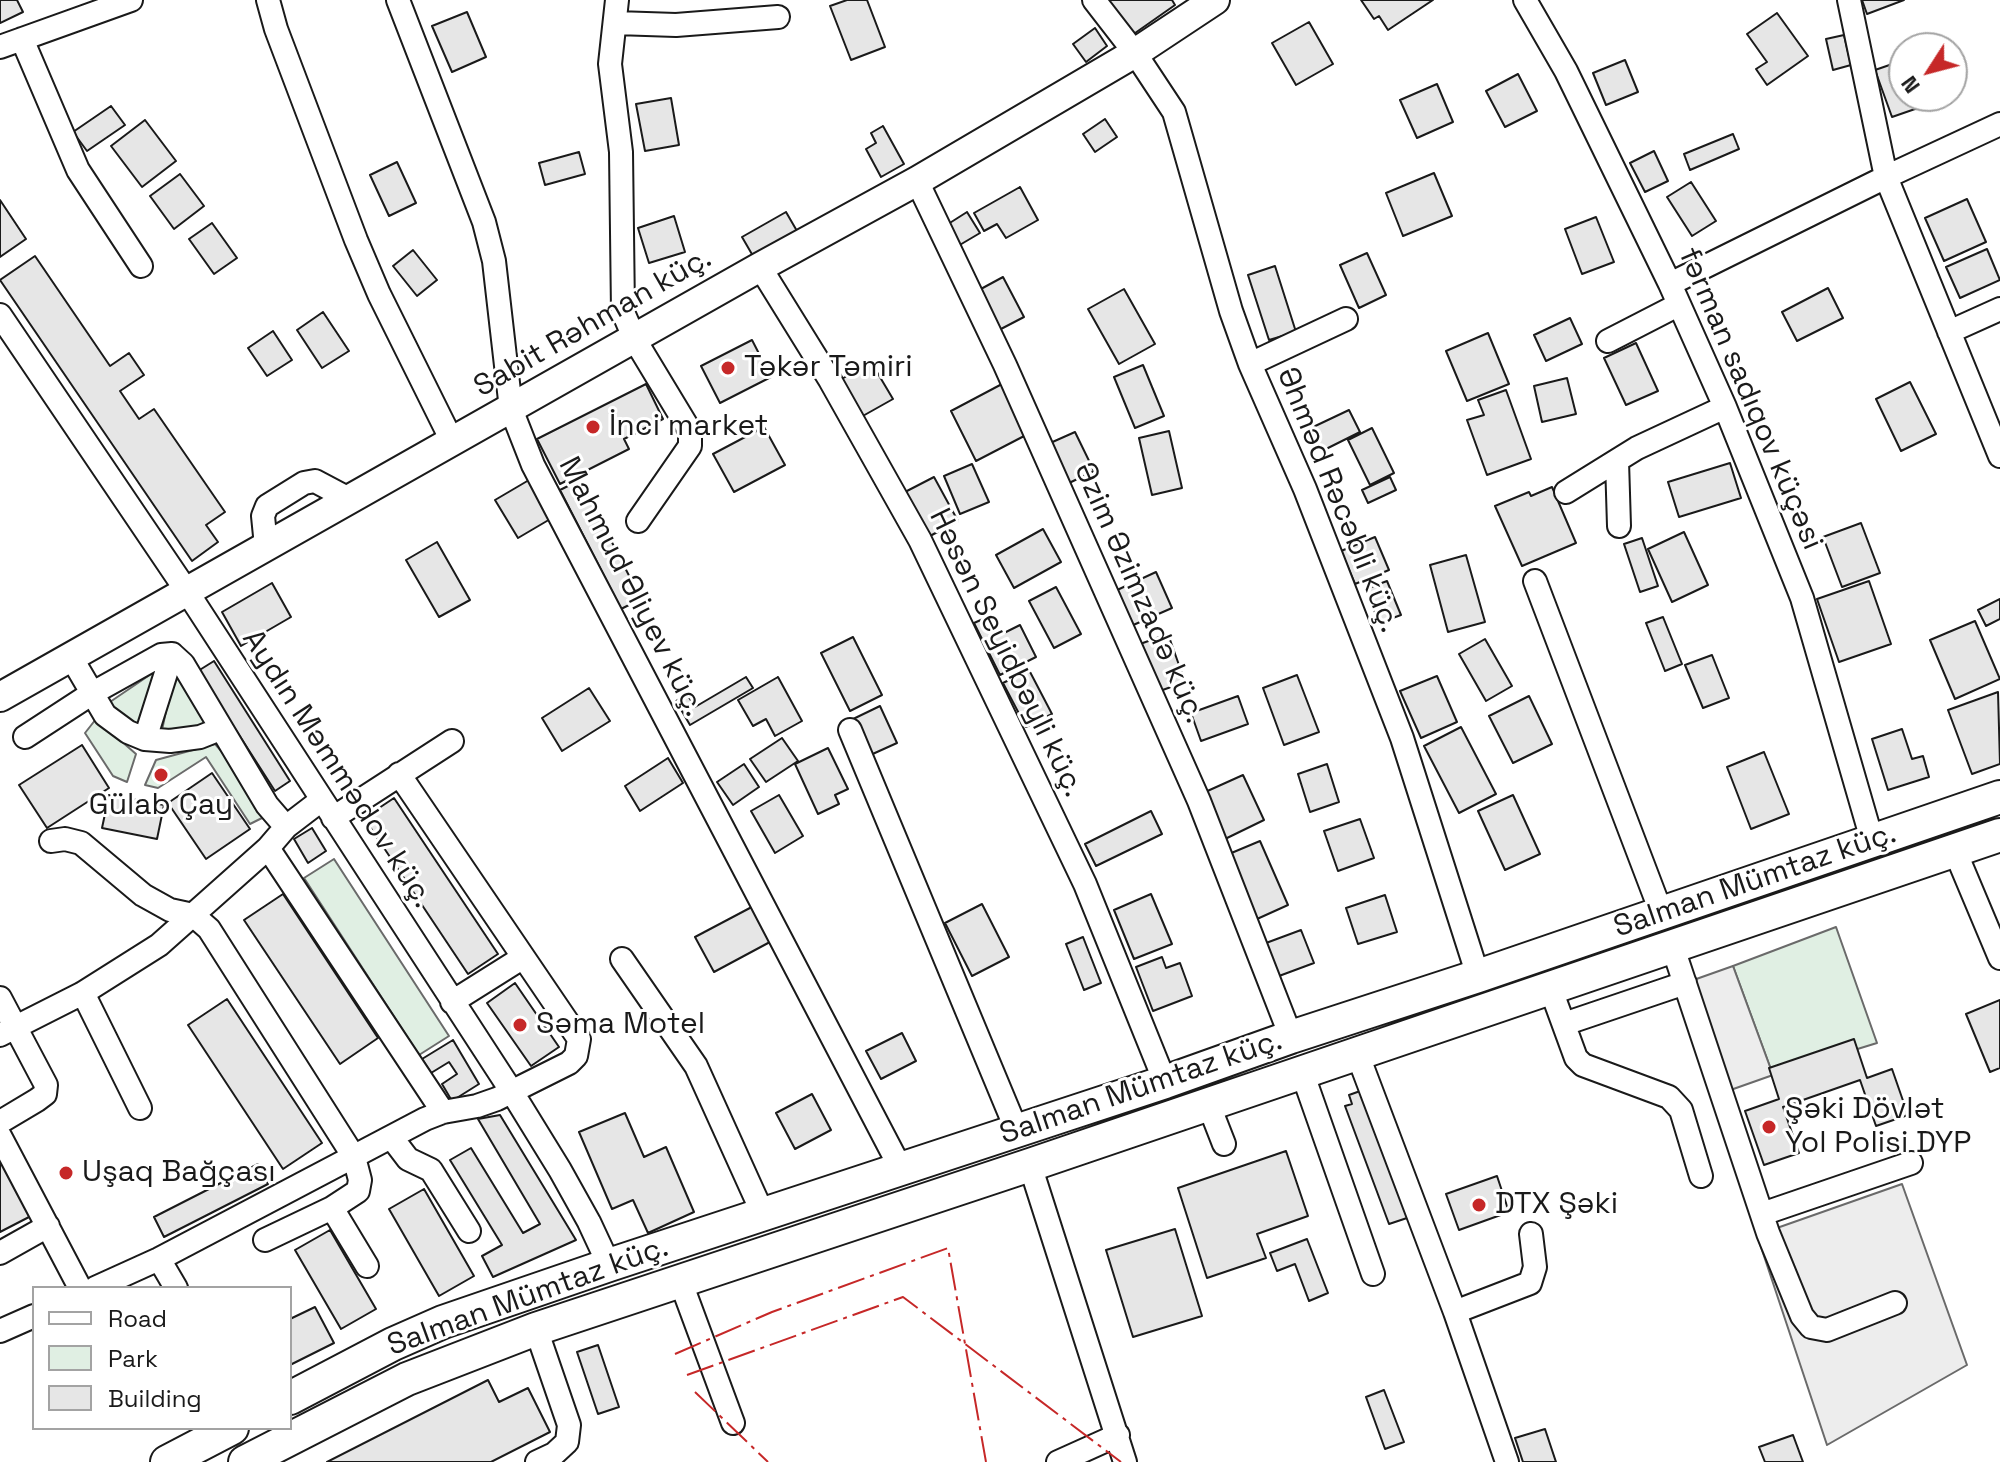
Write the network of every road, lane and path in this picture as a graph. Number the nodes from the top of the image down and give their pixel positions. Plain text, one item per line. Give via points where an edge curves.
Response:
1 (131, 0) edge
2 (268, 0) edge
3 (398, 0) edge
4 (617, 0) edge
5 (1094, 0) edge
6 (1215, 0) edge
7 (1525, 0) edge
8 (1849, 0) edge
9 (778, 17) dead end
10 (616, 23) junction
11 (22, 39) junction
12 (0, 47) edge
13 (1135, 53) junction
14 (2000, 124) edge
15 (1886, 177) junction
16 (917, 181) junction
17 (141, 266) dead end
18 (760, 267) junction
19 (1674, 294) junction
20 (2000, 309) edge
21 (0, 315) edge
22 (1346, 319) dead end
23 (1949, 332) junction
24 (635, 340) junction
25 (1608, 341) dead end
26 (1250, 364) junction
27 (1725, 407) junction
28 (511, 409) junction
29 (452, 441) junction
30 (2000, 456) edge
31 (1617, 461) junction
32 (1566, 492) dead end
33 (638, 521) dead end
34 (1619, 526) dead end
35 (1535, 581) dead end
36 (186, 590) junction
37 (172, 654) junction
38 (71, 657) junction
39 (91, 694) junction
40 (0, 697) edge
41 (220, 729) junction
42 (850, 730) dead end
43 (25, 737) dead end
44 (145, 739) junction
45 (452, 741) dead end
46 (399, 774) junction
47 (2000, 797) edge
48 (327, 809) junction
49 (286, 827) junction
50 (2000, 835) edge
51 (1872, 840) junction
52 (51, 841) dead end
53 (268, 848) junction
54 (1955, 851) junction
55 (1661, 912) junction
56 (193, 915) junction
57 (1672, 945) junction
58 (522, 958) junction
59 (2000, 958) edge
60 (622, 959) dead end
61 (1478, 976) junction
62 (1685, 983) junction
63 (1550, 987) junction
64 (83, 993) junction
65 (0, 998) edge
66 (452, 1002) junction
67 (1564, 1024) junction
68 (8, 1030) edge
69 (1291, 1037) junction
70 (1357, 1053) junction
71 (1302, 1072) junction
72 (1165, 1082) junction
73 (512, 1092) junction
74 (1208, 1103) junction
75 (140, 1108) dead end
76 (443, 1112) junction
77 (0, 1122) edge
78 (1017, 1131) junction
79 (0, 1136) edge
80 (392, 1138) junction
81 (1224, 1144) dead end
82 (354, 1157) junction
83 (1911, 1163) dead end
84 (1030, 1165) junction
85 (901, 1169) junction
86 (1701, 1176) dead end
87 (332, 1208) junction
88 (768, 1212) junction
89 (1762, 1214) junction
90 (48, 1226) junction
91 (469, 1231) dead end
92 (1531, 1234) dead end
93 (265, 1240) dead end
94 (785, 1246) junction
95 (0, 1253) edge
96 (159, 1259) junction
97 (609, 1265) junction
98 (367, 1266) dead end
99 (1373, 1274) dead end
100 (680, 1280) junction
101 (79, 1286) edge
102 (100, 1286) edge
103 (175, 1286) edge
104 (622, 1299) junction
105 (1895, 1303) dead end
106 (1455, 1312) junction
107 (32, 1317) edge
108 (536, 1329) junction
109 (0, 1331) edge
110 (292, 1397) edge
111 (733, 1423) dead end
112 (228, 1430) edge
113 (1118, 1435) junction
114 (167, 1462) edge
115 (245, 1462) edge
116 (537, 1462) edge
117 (1058, 1462) edge
118 (1125, 1462) edge
119 (1507, 1462) edge

1 - 11 street
2 - 29 street via 356,240
3 - 28 street, Mahmud Əliyev küç. via 484,222 494,261
4 - 10 street
5 - 13 street, Əhməd Rəcəbli küç.
6 - 13 main road, Sabit Rəhman küç.
7 - 19 street, fərman sadıqov küçəsi via 1566,71
8 - 15 street
9 - 10 street via 676,25
10 - 24 street via 610,64 621,152 623,312
11 - 12 street
11 - 17 street via 78,170
13 - 16 main road, Sabit Rəhman küç.
13 - 26 street, Əhməd Rəcəbli küç. via 1174,112
14 - 15 street
15 - 19 street
15 - 23 street
16 - 18 main road, Sabit Rəhman küç.
16 - 69 street, Əzim Əzimzadə küç. via 1199,801
18 - 24 main road, Sabit Rəhman küç.
18 - 72 street, Həsən Seyidbəyli küç. via 920,540 1085,884
19 - 25 street
19 - 27 street, fərman sadıqov küçəsi
20 - 23 street
21 - 36 street, Aydın Məmmədov küç.
22 - 26 street
23 - 30 street
24 - 28 main road, Sabit Rəhman küç.
24 - 33 street via 690,431 690,446
26 - 61 street, Əhməd Rəcəbli küç. via 1402,738
27 - 31 street
27 - 51 street, fərman sadıqov küçəsi via 1802,598
28 - 29 main road, Sabit Rəhman küç.
28 - 85 street, Mahmud Əliyev küç. via 563,526
29 - 36 main road, Sabit Rəhman küç.
31 - 32 street
31 - 34 street
35 - 55 street
36 - 38 main road, Sabit Rəhman küç.
36 - 48 street, Aydın Məmmədov küç.
37 - 39 street
37 - 41 street
37 - 44 street
38 - 39 street
38 - 40 main road, Sabit Rəhman küç.
39 - 43 street
39 - 44 street via 105,715
41 - 44 street via 200,737
41 - 49 street
42 - 78 street
45 - 46 street
46 - 48 street
46 - 58 street
47 - 51 highway, Salman Mümtaz küç.
48 - 49 street
48 - 66 street, Aydın Məmmədov küç.
49 - 53 street
50 - 54 highway
51 - 55 highway, Salman Mümtaz küç.
52 - 56 street via 81,843 143,895
53 - 56 street
53 - 76 street
54 - 57 highway
54 - 59 street
55 - 57 highway
55 - 61 highway, Salman Mümtaz küç.
56 - 64 street via 159,945
56 - 82 street via 223,950
57 - 62 street
57 - 63 highway
58 - 66 street
58 - 73 street via 579,1039 579,1049 569,1063
60 - 88 street via 696,1066
61 - 69 highway, Salman Mümtaz küç.
62 - 67 street
62 - 89 street
63 - 67 street
63 - 70 highway
64 - 68 street
64 - 75 street
65 - 68 street
66 - 73 street, Aydın Məmmədov küç.
67 - 86 street via 1583,1065 1669,1097 1681,1110
68 - 77 street via 46,1085 45,1094
69 - 72 highway, Salman Mümtaz küç.
70 - 71 highway
70 - 106 street
71 - 74 highway
71 - 99 street
72 - 78 highway, Salman Mümtaz küç.
73 - 76 street
73 - 97 street, Aydın Məmmədov küç.
74 - 81 street
74 - 84 highway
76 - 80 street
78 - 84 highway
78 - 85 highway, Salman Mümtaz küç.
79 - 90 street
80 - 82 street
80 - 91 street via 408,1159 431,1170
82 - 87 street via 358,1191
82 - 96 street
83 - 89 street
84 - 94 highway
84 - 113 street
85 - 88 highway, Salman Mümtaz küç.
87 - 93 street
87 - 98 street
88 - 94 highway
88 - 97 highway, Salman Mümtaz küç.
89 - 105 street via 1811,1327 1827,1330
90 - 95 street
90 - 101 street
92 - 106 street via 1535,1267 1530,1283
94 - 100 highway
96 - 102 street
96 - 103 street
97 - 104 highway
97 - 110 highway, Salman Mümtaz küç. via 443,1322
100 - 104 highway
100 - 111 street
104 - 108 highway
106 - 119 street
107 - 109 street
108 - 115 highway via 407,1379
108 - 116 street via 569,1425 567,1442
112 - 114 highway
113 - 117 street
113 - 118 street

